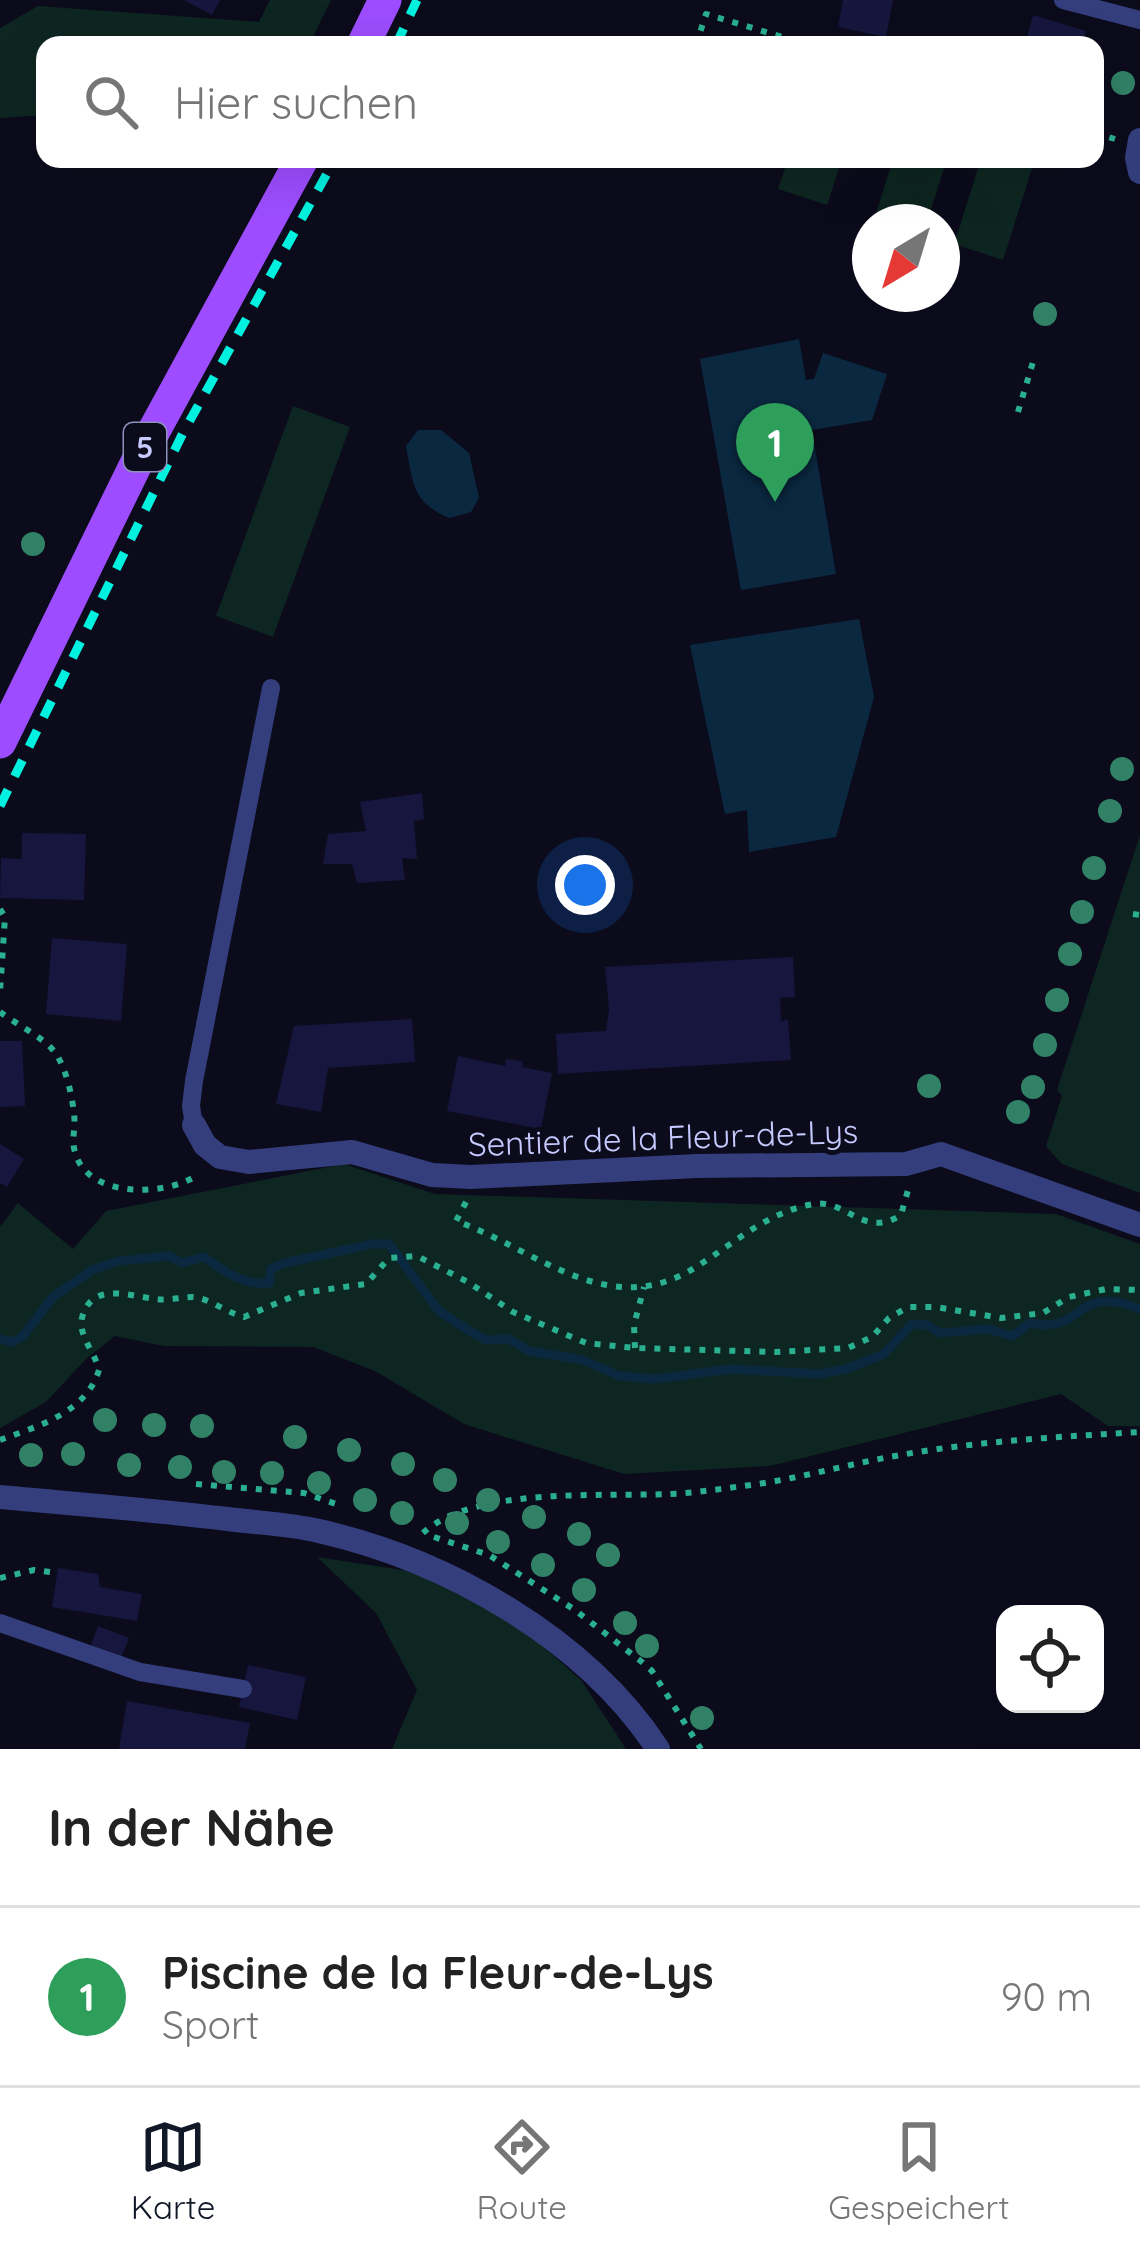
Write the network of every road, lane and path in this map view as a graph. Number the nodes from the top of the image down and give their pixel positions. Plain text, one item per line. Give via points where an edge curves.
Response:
1 (385, 0) edge
2 (1063, 0) edge
3 (1140, 20) edge
4 (367, 36) edge
5 (699, 36) edge
6 (779, 36) edge
7 (1140, 140) edge
8 (297, 168) edge
9 (1140, 172) edge
10 (1033, 362) dead end
11 (1018, 412) dead end
12 (271, 688) dead end
13 (0, 742) edge
14 (0, 909) edge
15 (0, 992) edge
16 (0, 1012) edge
17 (194, 1125) joint
18 (220, 1157) junction
19 (911, 1163) junction
20 (478, 1176) junction
21 (1140, 1225) edge
22 (644, 1286) junction
23 (1140, 1290) edge
24 (634, 1348) junction
25 (1140, 1432) edge
26 (0, 1440) edge
27 (0, 1497) edge
28 (423, 1533) dead end
29 (57, 1573) dead end
30 (0, 1578) edge
31 (0, 1623) edge
32 (243, 1689) dead end
33 (658, 1749) edge

1 - 4 main road
2 - 3 lane
5 - 6 path via 706,14
7 - 9 street
8 - 13 main road, 5 via 138,460
10 - 11 path
12 - 17 lane via 194,1081
14 - 15 path
16 - 18 path via 52,1049 69,1089 77,1160 93,1175 143,1191 192,1179
17 - 18 street
18 - 20 street, Sentier de la Fleur-de-Lys via 249,1162 352,1152 432,1175
19 - 20 street, Sentier de la Fleur-de-Lys
19 - 21 street, Sentier de la Fleur-de-Lys via 941,1154
19 - 22 path via 901,1215 890,1222 816,1203 746,1232 684,1274
20 - 22 path via 456,1221 550,1269 612,1287
22 - 24 path
23 - 24 path via 1106,1289 1043,1313 1001,1318 908,1307 848,1348
24 - 26 path via 573,1338 417,1256 389,1258 366,1284 301,1293 244,1317 196,1297 118,1292 98,1297 81,1320 96,1358 95,1381 80,1402
25 - 28 path via 1002,1440 710,1490 508,1500 436,1521
27 - 33 street via 316,1530 377,1547 529,1621 596,1672
29 - 30 path
31 - 32 lane via 140,1672

